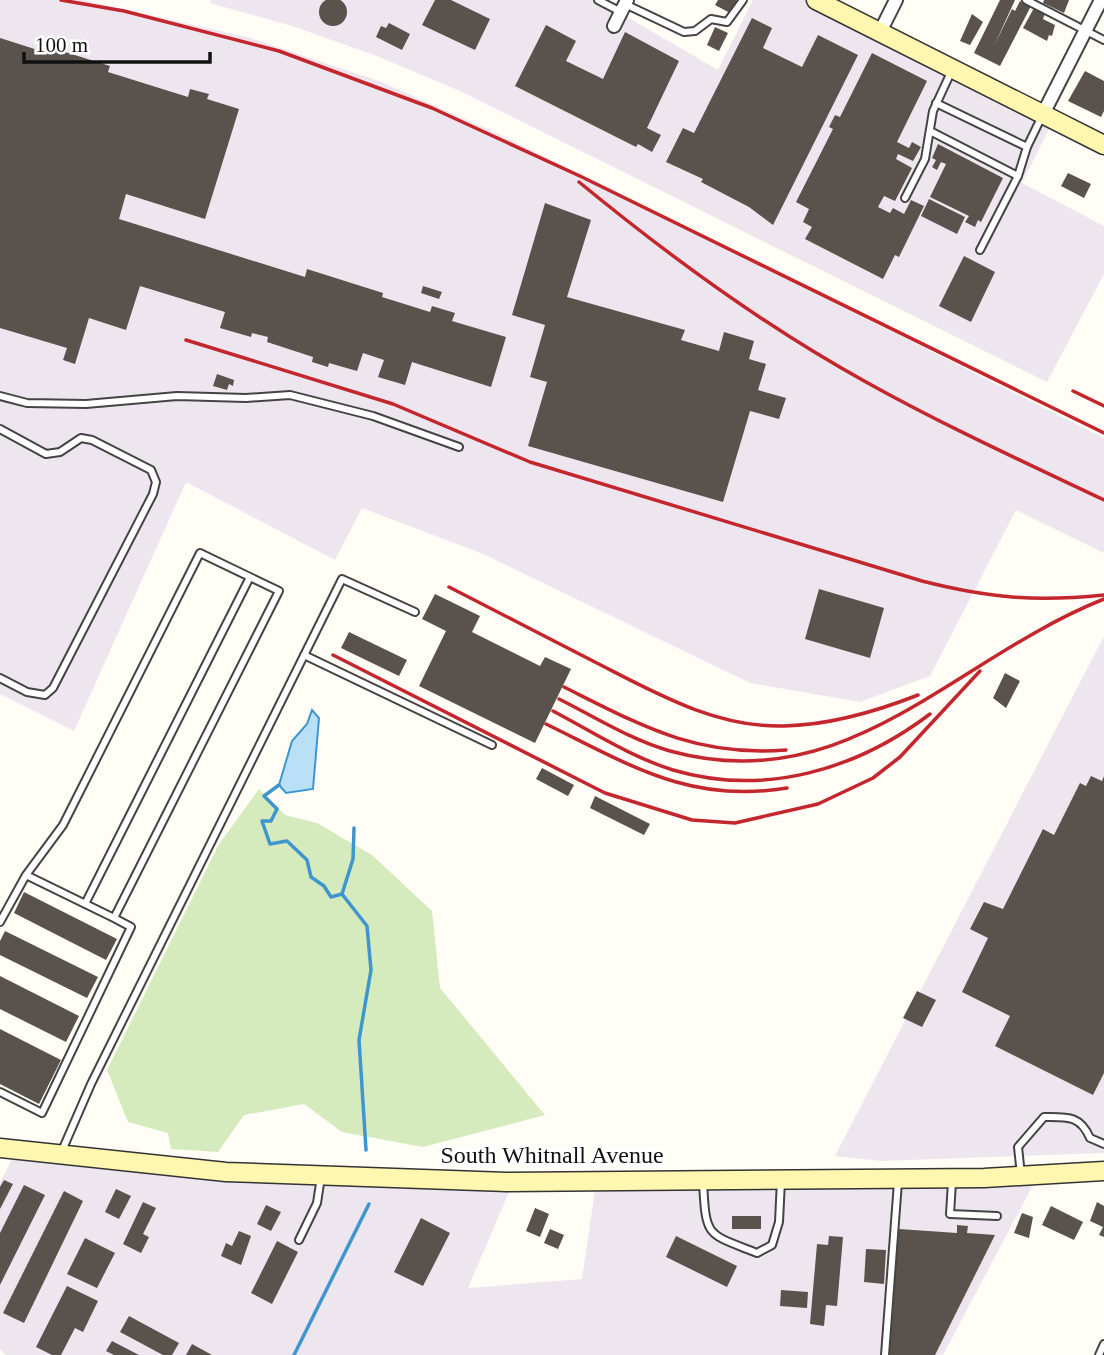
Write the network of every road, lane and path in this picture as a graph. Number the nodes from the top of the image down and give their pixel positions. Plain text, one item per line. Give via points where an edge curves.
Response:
1 (598, 0) edge
2 (743, 0) edge
3 (816, 0) edge
4 (895, 0) edge
5 (1026, 0) edge
6 (1101, 0) edge
7 (625, 5) edge
8 (614, 26) dead end
9 (1086, 30) junction
10 (880, 32) junction
11 (1104, 40) edge
12 (952, 69) junction
13 (936, 103) junction
14 (1043, 114) junction
15 (930, 131) junction
16 (1104, 145) edge
17 (1027, 147) junction
18 (1018, 176) junction
19 (905, 198) dead end
20 (980, 250) dead end
21 (0, 396) edge
22 (0, 429) edge
23 (459, 447) dead end
24 (250, 577) junction
25 (415, 612) dead end
26 (304, 655) junction
27 (0, 678) edge
28 (492, 745) dead end
29 (26, 875) junction
30 (85, 904) junction
31 (114, 918) junction
32 (0, 922) edge
33 (0, 1092) edge
34 (1104, 1144) edge
35 (0, 1148) edge
36 (61, 1155) junction
37 (1104, 1171) edge
38 (322, 1175) junction
39 (1021, 1177) junction
40 (898, 1178) junction
41 (953, 1178) junction
42 (703, 1180) junction
43 (781, 1180) junction
44 (997, 1216) dead end
45 (299, 1240) dead end
46 (1104, 1344) edge
47 (885, 1355) edge
48 (1099, 1355) edge

1 - 7 lane
2 - 7 lane via 727,22 711,19 695,31 684,32
3 - 10 street
4 - 10 street
5 - 9 lane
6 - 9 street
7 - 8 street
9 - 11 lane
9 - 14 street
10 - 12 street
12 - 13 lane
12 - 14 street
13 - 15 lane
13 - 17 lane
14 - 16 street
14 - 17 lane
15 - 18 lane
15 - 19 lane via 925,159
17 - 18 lane
18 - 20 lane
21 - 23 lane via 27,404 86,404 177,396 290,395 373,416
22 - 27 lane via 46,454 60,452 81,438 92,440 151,470 156,482 53,688 45,695 36,694
24 - 29 lane via 200,553 63,825
24 - 30 lane
24 - 31 lane via 279,591
25 - 26 lane via 342,579
26 - 28 lane
26 - 36 lane via 91,1084
29 - 30 lane
29 - 32 lane
30 - 31 lane
31 - 33 lane via 131,927 42,1113
34 - 39 lane via 1090,1138 1084,1124 1075,1118 1044,1117 1018,1147
35 - 36 street, South Whitnall Avenue
36 - 38 street, South Whitnall Avenue via 226,1172
37 - 39 street, South Whitnall Avenue
38 - 42 street, South Whitnall Avenue via 507,1182
38 - 45 lane via 317,1203
39 - 41 street, South Whitnall Avenue
40 - 41 street, South Whitnall Avenue
40 - 43 street, South Whitnall Avenue
40 - 47 lane
41 - 44 lane via 950,1214
42 - 43 street, South Whitnall Avenue
42 - 43 lane via 705,1222 710,1230 716,1237 757,1253 772,1245 779,1222
46 - 48 lane

